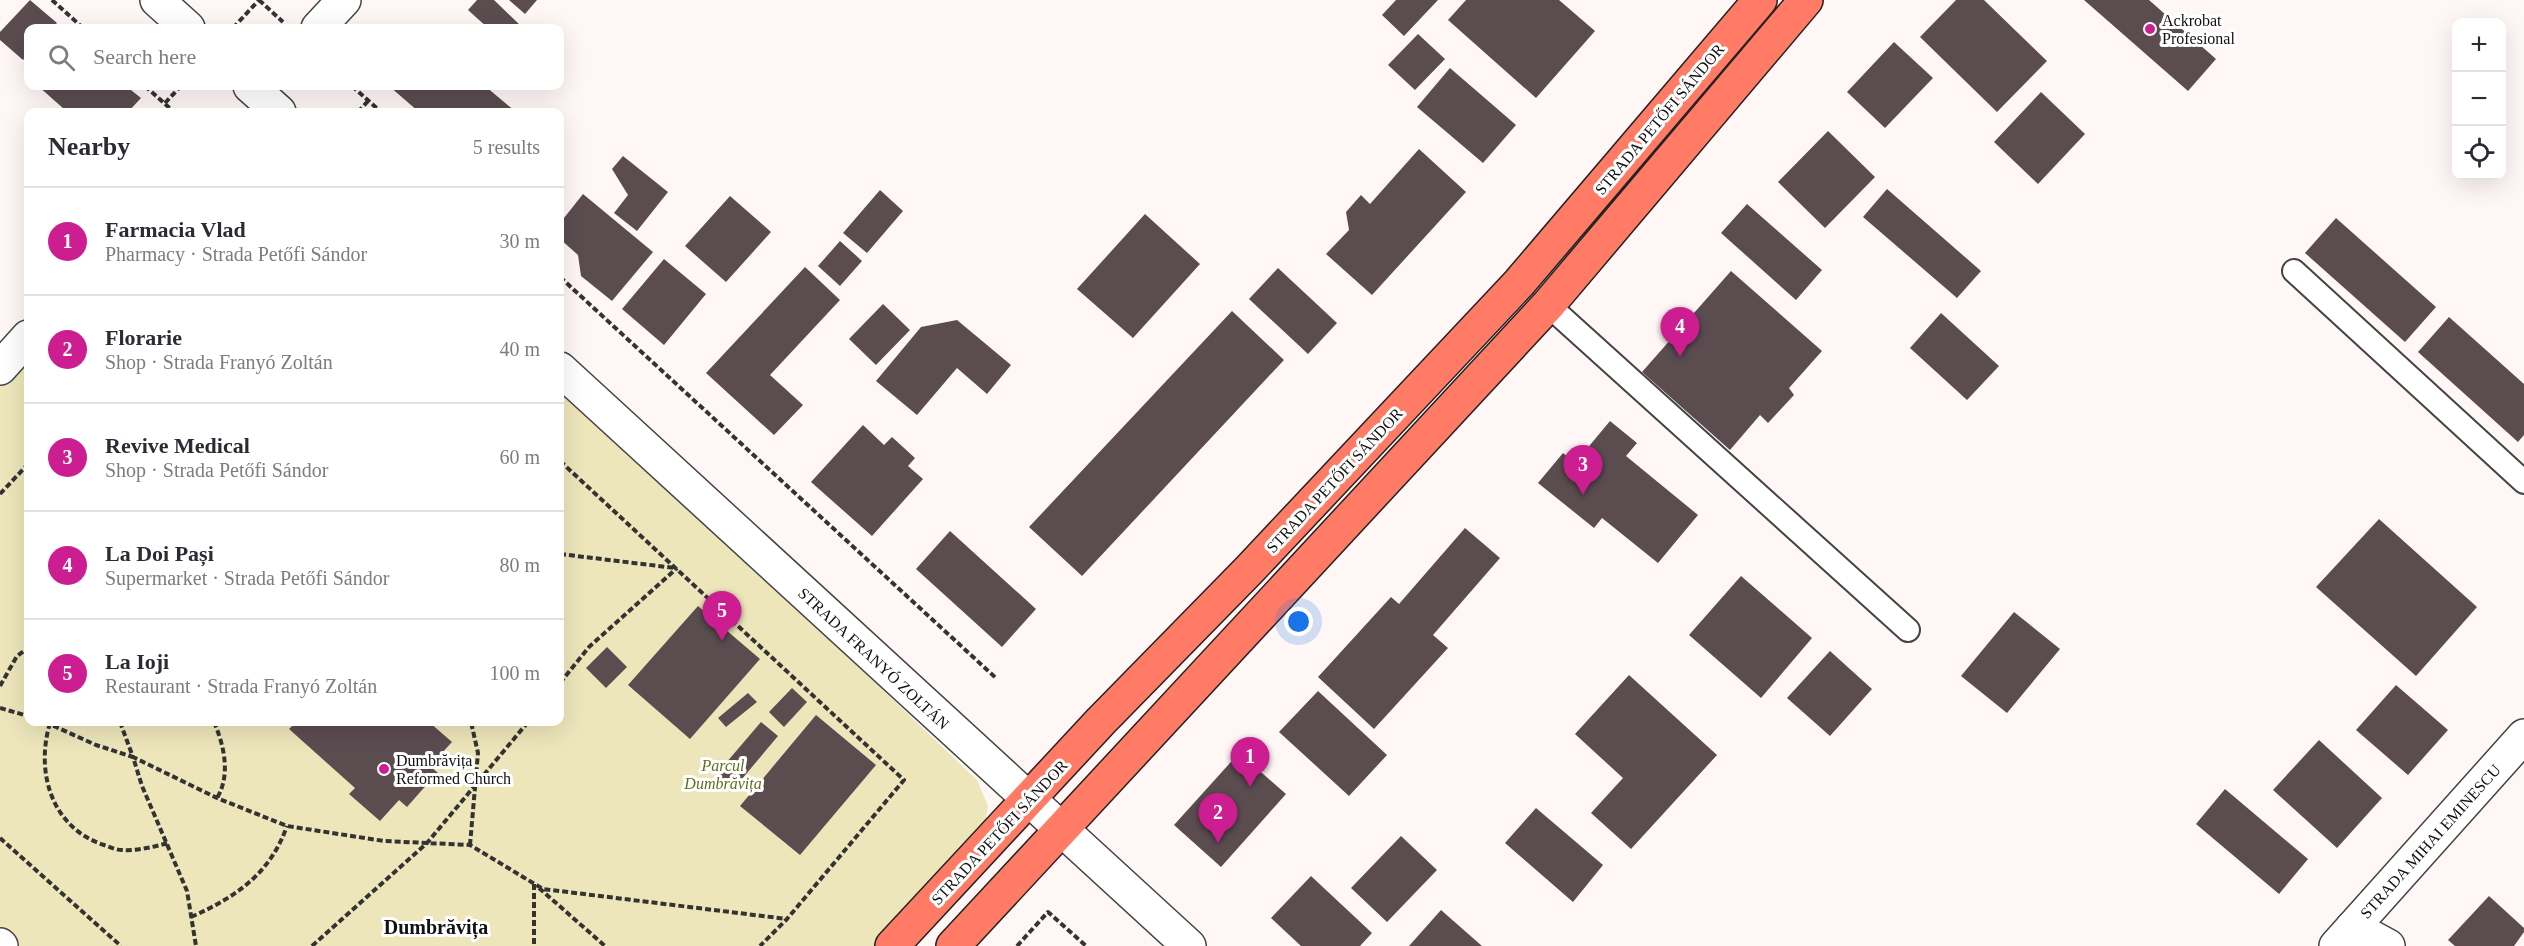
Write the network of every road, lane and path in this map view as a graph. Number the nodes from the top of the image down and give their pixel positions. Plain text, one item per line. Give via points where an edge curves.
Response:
1 (52, 0) edge
2 (157, 0) edge
3 (259, 0) edge
4 (344, 0) edge
5 (1760, 0) edge
6 (1806, 0) edge
7 (79, 24) edge
8 (184, 24) edge
9 (237, 24) edge
10 (286, 24) edge
11 (322, 24) edge
12 (149, 90) edge
13 (177, 90) edge
14 (357, 90) edge
15 (369, 101) junction
16 (165, 104) junction
17 (170, 108) edge
18 (362, 108) edge
19 (377, 108) edge
20 (2294, 271) dead end
21 (564, 280) edge
22 (1548, 305) junction
23 (24, 341) edge
24 (0, 368) edge
25 (564, 373) edge
26 (564, 465) edge
27 (24, 468) edge
28 (2524, 482) edge
29 (0, 494) edge
30 (564, 554) edge
31 (677, 568) junction
32 (1908, 630) dead end
33 (24, 651) edge
34 (564, 678) edge
35 (997, 679) dead end
36 (0, 686) edge
37 (0, 708) edge
38 (24, 715) edge
39 (47, 726) edge
40 (56, 726) edge
41 (121, 726) edge
42 (216, 726) edge
43 (472, 726) edge
44 (525, 726) edge
45 (2524, 736) edge
46 (133, 757) junction
47 (475, 787) junction
48 (217, 798) junction
49 (1028, 799) junction
50 (287, 826) junction
51 (1061, 829) junction
52 (0, 838) edge
53 (168, 843) junction
54 (427, 843) junction
55 (470, 845) junction
56 (534, 884) junction
57 (191, 917) junction
58 (787, 919) junction
59 (2344, 937) edge
60 (121, 946) edge
61 (196, 946) edge
62 (312, 946) edge
63 (534, 946) edge
64 (605, 946) edge
65 (760, 946) edge
66 (892, 946) edge
67 (953, 946) edge
68 (1017, 946) edge
69 (1086, 946) edge
70 (1189, 946) edge
71 (2388, 946) edge

1 - 7 path
2 - 8 street
3 - 9 path
3 - 10 path
4 - 11 street
5 - 49 main road, STRADA PETŐFI SÁNDOR via 1519,283
6 - 22 main road
12 - 16 path
13 - 16 path
14 - 15 path
15 - 18 path
15 - 19 path
16 - 17 path
20 - 28 lane
21 - 35 path
22 - 32 lane
22 - 51 main road
23 - 24 street
25 - 49 street, STRADA FRANYÓ ZOLTÁN
26 - 31 path
27 - 29 path
30 - 31 path
31 - 34 path via 589,646
31 - 58 path via 904,780
33 - 36 path
37 - 38 path
39 - 53 path via 44,766 49,789 63,818 86,839 120,850
40 - 46 path
41 - 46 path
42 - 48 path via 222,739 225,771
43 - 47 path via 478,753
44 - 47 path
45 - 59 street, STRADA MIHAI EMINESCU
46 - 48 path
46 - 53 path
47 - 54 path
47 - 55 path
48 - 50 path
49 - 51 street, STRADA FRANYÓ ZOLTÁN
49 - 66 main road, STRADA PETŐFI SÁNDOR
50 - 54 path via 384,841
50 - 57 path via 270,862 221,904
51 - 67 main road
51 - 70 street, STRADA FRANYÓ ZOLTÁN
52 - 60 path
53 - 57 path via 187,891
54 - 55 path
54 - 62 path
55 - 56 path
56 - 58 path via 543,889
56 - 63 path
56 - 64 path
57 - 61 path
58 - 65 path
59 - 71 street
68 - 69 path via 1048,912

